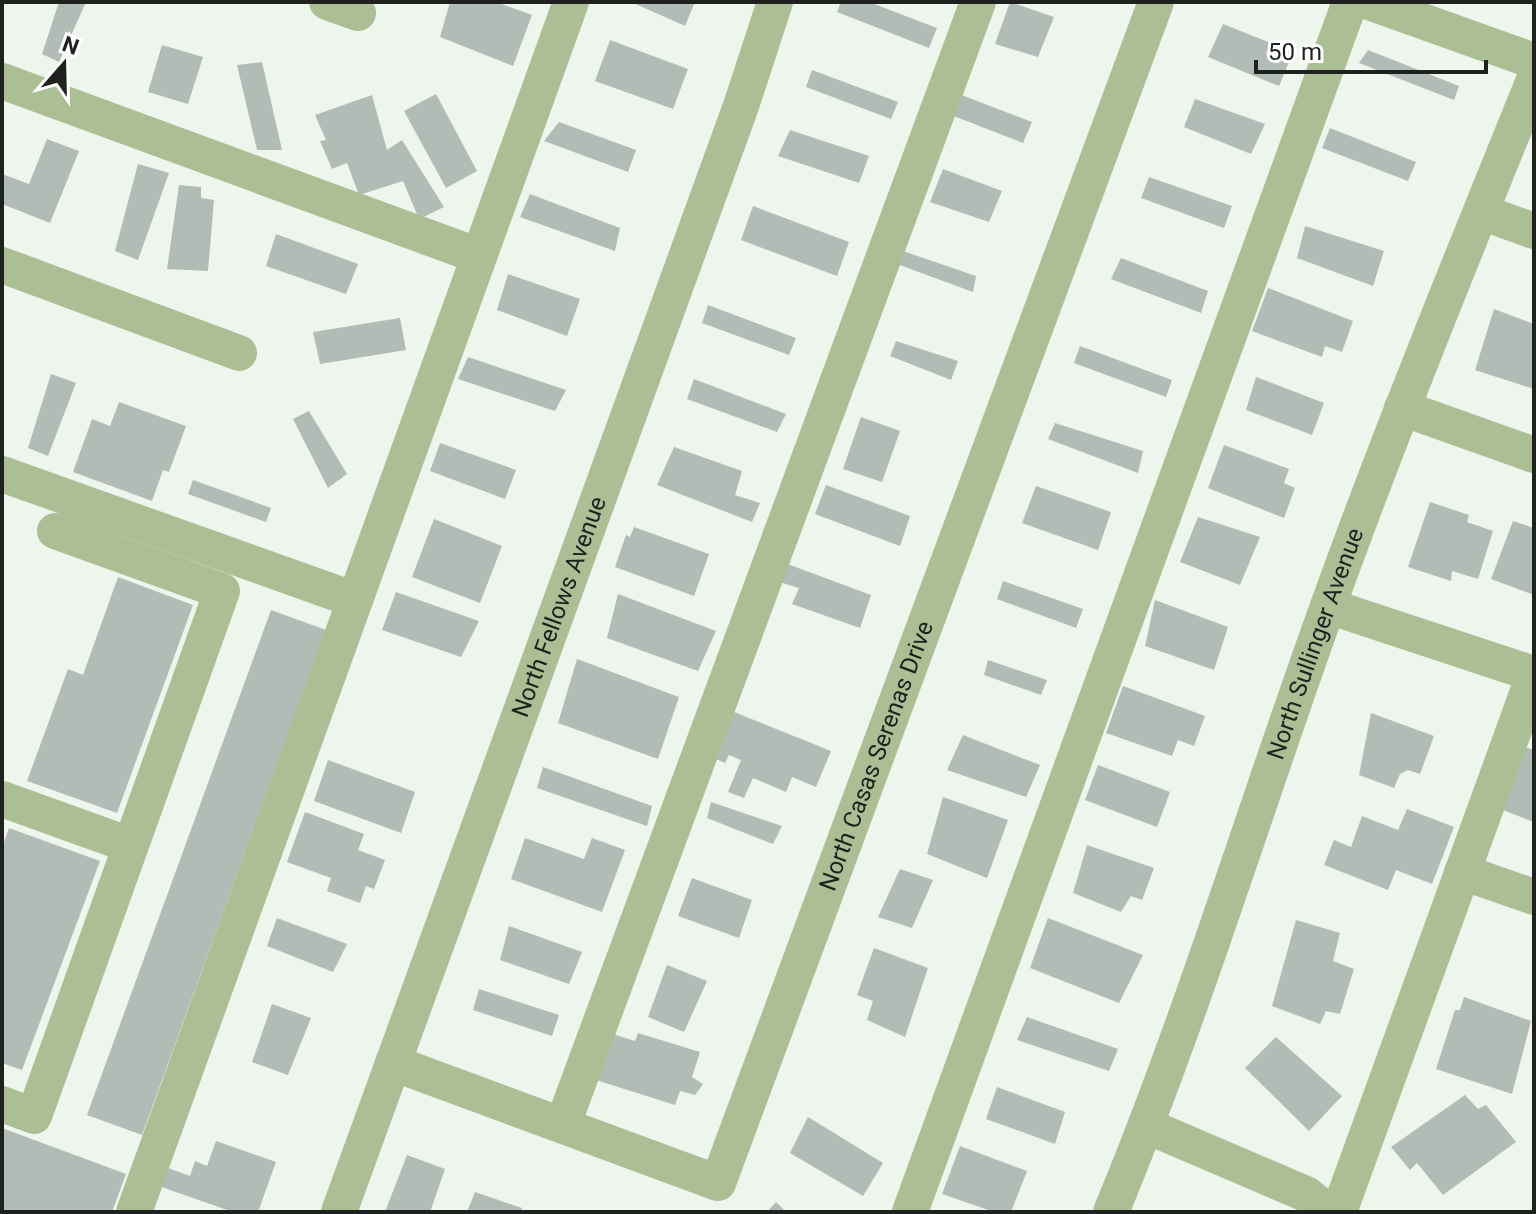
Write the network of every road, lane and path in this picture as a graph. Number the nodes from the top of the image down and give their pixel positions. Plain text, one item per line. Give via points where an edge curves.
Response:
1 (571, 2) edge
2 (775, 2) edge
3 (978, 2) edge
4 (1156, 2) edge
5 (1350, 2) edge
6 (1369, 2) edge
7 (1534, 61) edge
8 (1534, 80) edge
9 (2, 81) edge
10 (1481, 212) junction
11 (1534, 231) edge
12 (479, 256) junction
13 (2, 265) edge
14 (239, 353) dead end
15 (1402, 408) junction
16 (1534, 455) edge
17 (2, 474) edge
18 (55, 531) dead end
19 (355, 600) junction
20 (1328, 606) junction
21 (1534, 675) edge
22 (2, 799) edge
23 (130, 845) junction
24 (1462, 872) junction
25 (1534, 897) edge
26 (393, 1063) junction
27 (2, 1104) edge
28 (563, 1124) junction
29 (1147, 1126) junction
30 (134, 1212) edge
31 (339, 1212) edge
32 (910, 1212) edge
33 (1111, 1212) edge
34 (1329, 1212) edge
35 (1339, 1212) edge

1 - 12 street
2 - 26 street, North Fellows Avenue
3 - 28 street
4 - 28 street, North Casas Serenas Drive via 718,1183
5 - 32 street
6 - 7 street
8 - 10 street, North Sullinger Avenue
9 - 12 street
10 - 11 street
10 - 15 street, North Sullinger Avenue
12 - 19 street
13 - 14 street
15 - 16 street
15 - 20 street, North Sullinger Avenue
17 - 19 street
18 - 23 street via 222,591
19 - 30 street
20 - 21 street
20 - 29 street, North Sullinger Avenue
21 - 24 street
22 - 23 street
23 - 27 street via 34,1116
24 - 25 street
24 - 35 street
26 - 28 street, North Casas Serenas Drive
26 - 31 street, North Fellows Avenue
29 - 33 street, North Sullinger Avenue
29 - 34 street via 1306,1194

